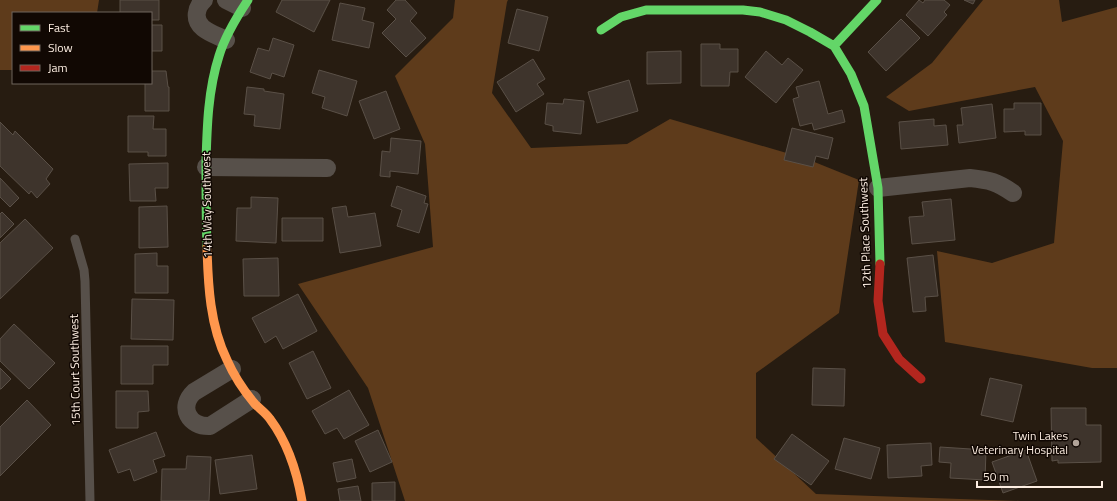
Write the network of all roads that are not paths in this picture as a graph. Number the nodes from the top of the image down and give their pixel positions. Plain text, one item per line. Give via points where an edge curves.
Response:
1 (204, 0) edge
2 (226, 0) edge
3 (877, 0) edge
4 (245, 4) edge
5 (601, 30) dead end
6 (226, 40) junction
7 (834, 46) junction
8 (206, 167) junction
9 (327, 168) dead end
10 (878, 188) junction
11 (1013, 193) dead end
12 (75, 239) dead end
13 (232, 369) junction
14 (921, 380) dead end
15 (252, 400) junction
16 (90, 501) edge
17 (302, 501) edge

1 - 6 street via 197,11 199,23 203,28
2 - 4 street, 14th Way Southwest
3 - 7 street
4 - 6 street, 14th Way Southwest via 232,24
5 - 7 street via 614,20 630,13 651,10 746,10 786,19
6 - 8 street, 14th Way Southwest via 216,64 209,104
7 - 10 street, 12th Place Southwest via 851,74 864,106
8 - 9 street
8 - 13 street, 14th Way Southwest via 209,290 216,328
10 - 11 street via 970,178 1000,184
10 - 14 street, 12th Place Southwest via 878,301 883,334 899,359
12 - 16 lane, 15th Court Southwest via 85,281
13 - 15 street, 14th Way Southwest
13 - 15 street via 189,396 186,409 188,415 197,424 210,426
15 - 17 street, 14th Way Southwest via 271,420 282,437 299,482

